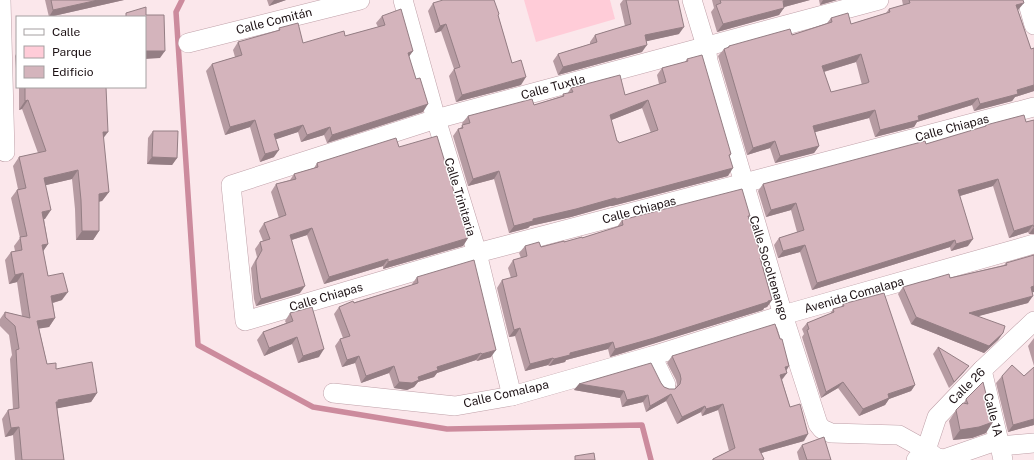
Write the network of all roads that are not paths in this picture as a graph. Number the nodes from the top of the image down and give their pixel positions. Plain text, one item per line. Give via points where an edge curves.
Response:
1 (1, 0) edge
2 (360, 0) edge
3 (403, 0) edge
4 (692, 0) edge
5 (879, 0) edge
6 (1027, 0) edge
7 (1034, 25) edge
8 (188, 43) dead end
9 (706, 46) junction
10 (1034, 107) edge
11 (436, 119) junction
12 (5, 152) dead end
13 (744, 182) junction
14 (1034, 244) edge
15 (477, 253) junction
16 (783, 315) junction
17 (245, 321) joint
18 (1034, 321) edge
19 (652, 356) junction
20 (982, 370) junction
21 (666, 386) edge
22 (333, 393) dead end
23 (512, 396) junction
24 (1034, 443) edge
25 (1001, 453) edge
26 (921, 455) edge

1 - 12 street
2 - 8 street, Calle Comitán
3 - 11 street, Calle Trinitaria
4 - 9 street, Calle Socoltenango
5 - 9 street, Calle Tuxtla
6 - 7 street
9 - 11 street, Calle Tuxtla
9 - 13 street, Calle Socoltenango via 708,61
10 - 13 street, Calle Chiapas
11 - 15 street, Calle Trinitaria
11 - 17 street, Calle Tuxtla via 231,185
13 - 15 street, Calle Chiapas
13 - 16 street, Calle Socoltenango
14 - 16 street, Avenida Comalapa
15 - 17 street, Calle Chiapas
15 - 23 street, Calle Trinitaria
16 - 19 street, Avenida Comalapa
16 - 26 street, Calle Socoltenango via 818,424 822,429 831,433 899,435
18 - 20 street, Calle 26
19 - 21 street
19 - 23 street, Calle Comalapa
20 - 25 street, Calle 1A
20 - 26 street, Calle 26 via 937,417
22 - 23 street, Calle Comalapa via 455,406
24 - 25 street, Calle Socoltenango
25 - 26 street, Calle Socoltenango via 992,442 944,459

